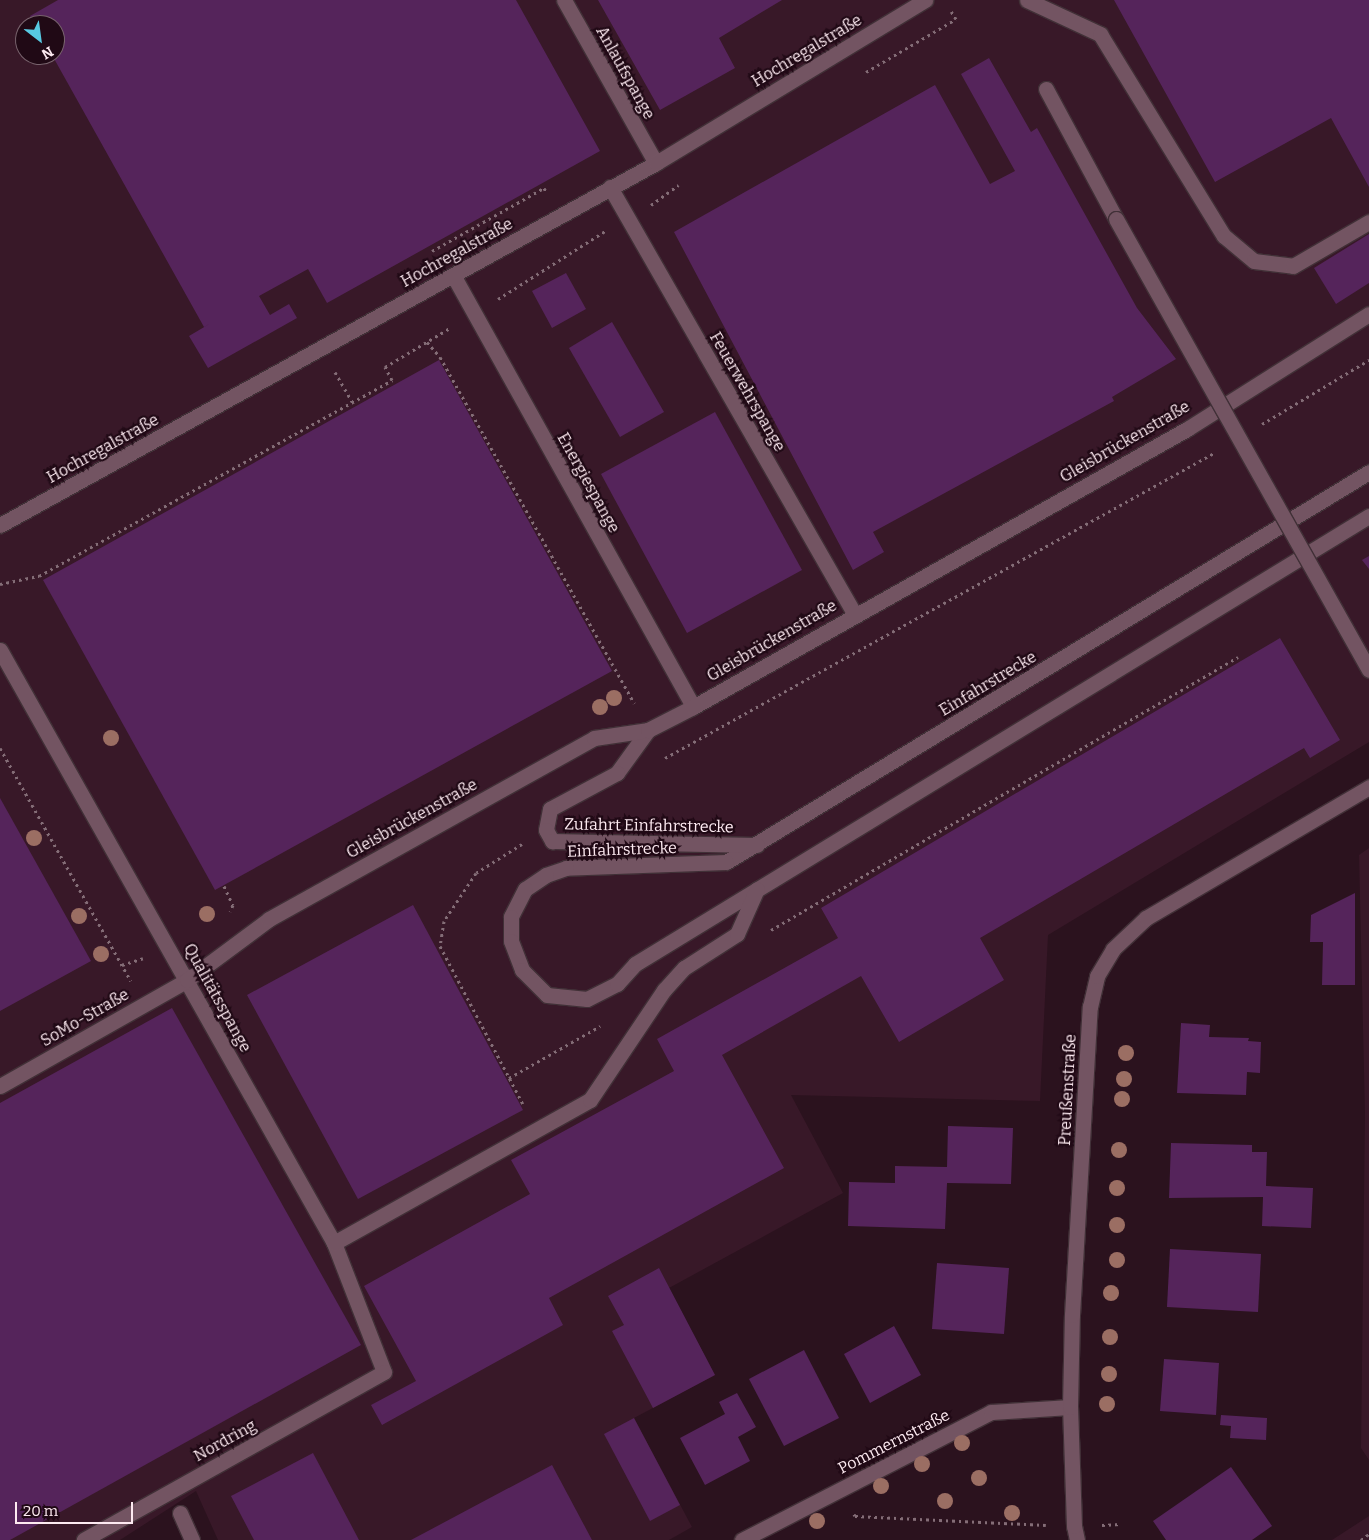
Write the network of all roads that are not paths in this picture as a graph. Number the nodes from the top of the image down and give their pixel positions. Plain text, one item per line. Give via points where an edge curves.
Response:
1 (564, 0) edge
2 (925, 0) edge
3 (1027, 0) edge
4 (1046, 89) dead end
5 (656, 163) junction
6 (610, 187) junction
7 (1369, 222) edge
8 (453, 275) junction
9 (1369, 314) edge
10 (1369, 472) edge
11 (1369, 516) edge
12 (0, 525) edge
13 (855, 614) junction
14 (0, 650) edge
15 (1369, 670) edge
16 (693, 707) junction
17 (648, 730) junction
18 (1369, 788) edge
19 (758, 845) junction
20 (757, 889) junction
21 (187, 980) junction
22 (0, 1086) edge
23 (334, 1243) junction
24 (384, 1372) joint
25 (1070, 1407) junction
26 (180, 1513) dead end
27 (1076, 1533) edge
28 (84, 1540) edge
29 (192, 1540) edge
30 (742, 1540) edge

1 - 5 street, Anlaufspange
2 - 5 street, Hochregalstraße
3 - 7 street via 1100,34 1224,236 1254,261 1292,266
4 - 15 street, bridge
5 - 6 street, Hochregalstraße
6 - 8 street, Hochregalstraße
6 - 13 street, Feuerwehrspange
8 - 12 street, Hochregalstraße
8 - 16 street, Energiespange
9 - 13 street, Gleisbrückenstraße via 1187,429
10 - 19 street, Einfahrstrecke
11 - 20 street, Einfahrstrecke
13 - 16 street, Gleisbrückenstraße
14 - 21 street, Qualitätsspange
16 - 17 street, Gleisbrückenstraße
17 - 19 street, Zufahrt Einfahrstrecke via 617,773 550,809 546,830 552,841
17 - 21 street, Gleisbrückenstraße via 594,738 270,919
18 - 25 street, Preußenstraße via 1146,918 1113,949 1097,976 1090,1007 1072,1315
19 - 20 street, Einfahrstrecke via 726,862 566,868 553,873 524,890 511,917 511,941 522,970 547,995 587,999 617,984 635,964
20 - 23 street via 737,934 684,968 664,990 590,1100
21 - 22 street, SoMo-Straße
21 - 23 street, Qualitätsspange
23 - 24 street, Qualitätsspange
24 - 28 street, Nordring
25 - 27 street, Preußenstraße
25 - 30 street, Pommernstraße via 991,1412
26 - 29 street

